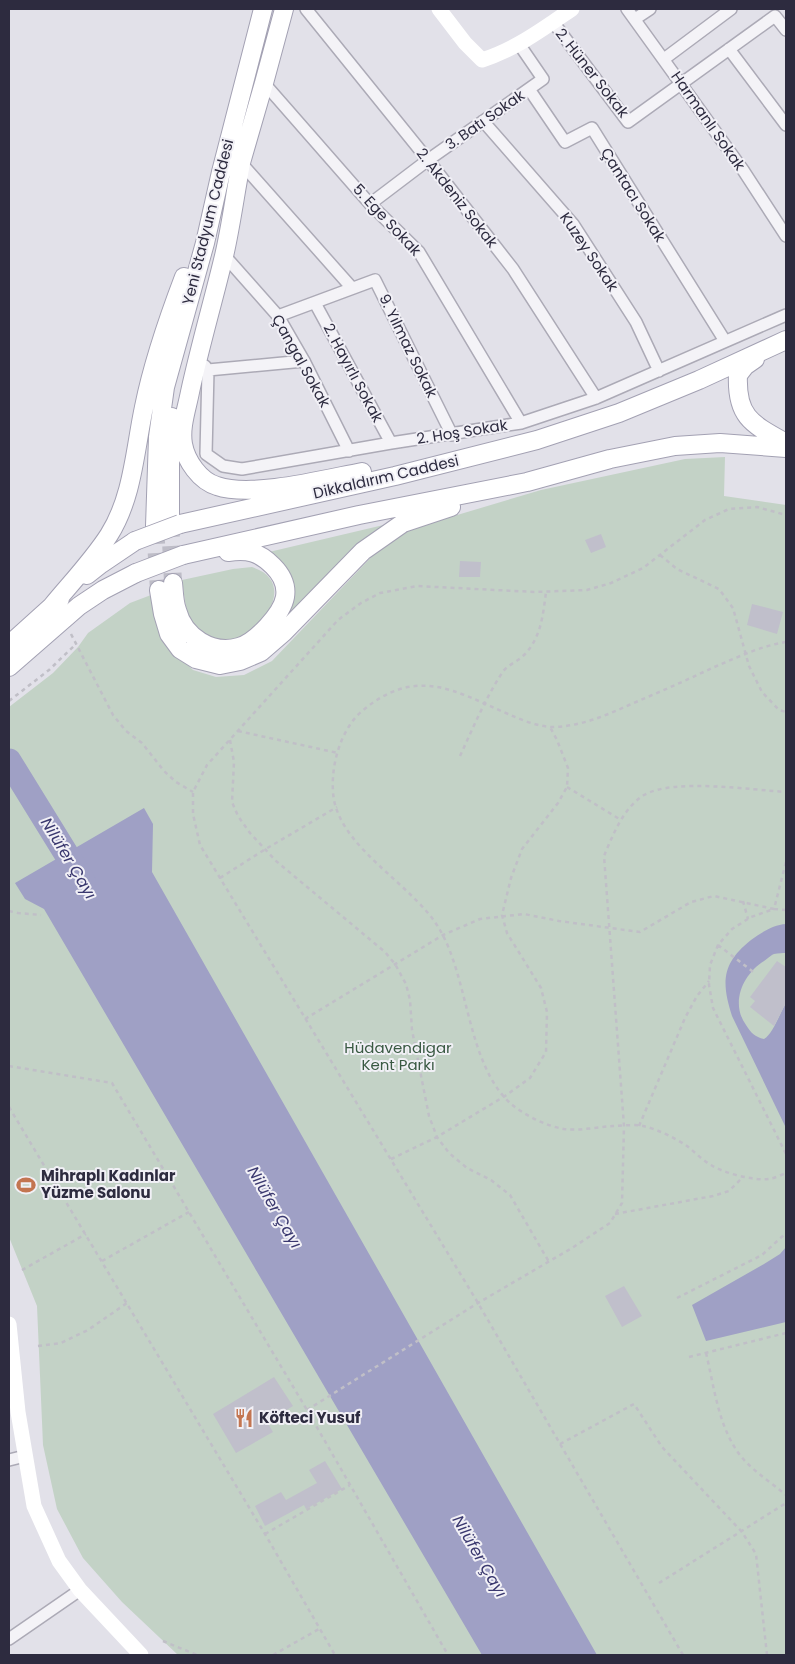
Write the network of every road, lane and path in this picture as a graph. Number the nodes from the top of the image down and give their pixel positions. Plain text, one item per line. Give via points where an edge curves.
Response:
1 (263, 9) edge
2 (284, 9) edge
3 (306, 9) edge
4 (439, 9) edge
5 (572, 9) edge
6 (627, 9) edge
7 (650, 9) edge
8 (730, 9) edge
9 (636, 19) junction
10 (553, 22) junction
11 (786, 30) edge
12 (519, 44) junction
13 (728, 49) junction
14 (664, 58) junction
15 (264, 83) junction
16 (681, 84) junction
17 (529, 89) junction
18 (483, 121) junction
19 (786, 125) edge
20 (428, 160) junction
21 (241, 163) junction
22 (221, 172) junction
23 (370, 204) junction
24 (786, 236) edge
25 (224, 255) junction
26 (352, 288) junction
27 (315, 303) junction
28 (786, 315) edge
29 (278, 316) junction
30 (724, 341) junction
31 (782, 341) edge
32 (304, 361) junction
33 (203, 363) junction
34 (659, 371) junction
35 (596, 398) junction
36 (521, 423) junction
37 (164, 432) junction
38 (452, 435) junction
39 (391, 443) junction
40 (786, 443) edge
41 (786, 448) edge
42 (349, 451) junction
43 (479, 455) junction
44 (527, 482) junction
45 (786, 515) edge
46 (168, 523) junction
47 (183, 555) junction
48 (660, 556) junction
49 (546, 592) junction
50 (52, 606) junction
51 (63, 620) junction
52 (786, 642) edge
53 (76, 644) junction
54 (745, 654) junction
55 (11, 658) edge
56 (9, 702) edge
57 (485, 704) junction
58 (786, 712) edge
59 (550, 727) junction
60 (238, 731) junction
61 (230, 740) junction
62 (338, 753) junction
63 (460, 756) dead end
64 (568, 787) junction
65 (194, 792) junction
66 (786, 792) edge
67 (337, 807) junction
68 (621, 820) junction
69 (264, 850) junction
70 (786, 862) edge
71 (220, 878) junction
72 (743, 901) junction
73 (774, 909) junction
74 (786, 910) edge
75 (9, 911) edge
76 (41, 915) dead end
77 (502, 916) junction
78 (748, 919) junction
79 (609, 929) junction
80 (443, 935) junction
81 (718, 945) junction
82 (395, 964) junction
83 (756, 974) dead end
84 (709, 981) junction
85 (305, 1019) junction
86 (9, 1066) edge
87 (505, 1096) junction
88 (9, 1110) edge
89 (624, 1126) junction
90 (639, 1126) junction
91 (437, 1137) junction
92 (786, 1154) edge
93 (391, 1159) junction
94 (786, 1173) edge
95 (743, 1177) junction
96 (189, 1212) junction
97 (615, 1214) junction
98 (786, 1233) edge
99 (86, 1234) junction
100 (102, 1261) junction
101 (549, 1262) junction
102 (22, 1270) dead end
103 (677, 1298) dead end
104 (127, 1303) junction
105 (478, 1304) junction
106 (9, 1324) edge
107 (786, 1333) edge
108 (38, 1346) dead end
109 (706, 1353) junction
110 (689, 1357) dead end
111 (307, 1410) junction
112 (560, 1444) junction
113 (25, 1456) junction
114 (9, 1460) edge
115 (350, 1485) junction
116 (786, 1495) edge
117 (786, 1503) edge
118 (742, 1532) junction
119 (265, 1534) junction
120 (659, 1582) dead end
121 (80, 1590) junction
122 (320, 1629) junction
123 (9, 1639) edge
124 (163, 1641) dead end
125 (141, 1655) edge
126 (197, 1655) edge
127 (273, 1655) edge
128 (335, 1655) edge
129 (448, 1655) edge
130 (683, 1655) edge
131 (766, 1655) edge

1 - 22 main road, Yeni Stadyum Caddesi
2 - 15 main road, Yeni Stadyum Caddesi
3 - 20 street, 2. Akdeniz Sokak
4 - 12 street via 482,60
5 - 10 street
6 - 9 street, Harmanlı Sokak
7 - 9 street
8 - 14 street
9 - 14 street, Harmanlı Sokak
10 - 12 street
10 - 16 street, 2. Hüner Sokak via 628,122
11 - 13 street via 775,16
12 - 17 street, 3. Batı Sokak via 543,79
13 - 16 street
13 - 19 street
14 - 16 street, Harmanlı Sokak
15 - 21 main road, Yeni Stadyum Caddesi
15 - 23 street, 5. Ege Sokak
16 - 24 street, Harmanlı Sokak
17 - 18 street, 3. Batı Sokak
17 - 30 street, Çantacı Sokak via 565,142 592,128
18 - 20 street, 3. Batı Sokak
18 - 34 street, Kuzey Sokak via 573,224 636,322
20 - 23 street, 3. Batı Sokak
20 - 35 street, 2. Akdeniz Sokak via 513,269
21 - 25 main road
21 - 26 street
21 - 37 main road, Yeni Stadyum Caddesi
22 - 37 main road, Yeni Stadyum Caddesi via 205,244 165,387
22 - 50 main road via 160,344 123,505 110,534
23 - 36 street, 5. Ege Sokak via 419,252
25 - 29 street, Çangal Sokak
25 - 33 main road
26 - 27 street, 9. Yılmaz Sokak
26 - 38 street, 9. Yılmaz Sokak via 375,280
27 - 29 street, 9. Yılmaz Sokak
27 - 39 street, 2. Hayırlı Sokak
28 - 30 street, 2. Hoş Sokak
29 - 32 street, Çangal Sokak
30 - 34 street, 2. Hoş Sokak
31 - 40 main road via 745,366 738,375 738,389 739,403 748,418
31 - 43 main road, Dikkaldırım Caddesi via 619,413
32 - 33 street
32 - 42 street, Çangal Sokak
33 - 42 street, 2. Hoş Sokak via 206,454 223,466 242,469
33 - 43 main road via 182,428 183,444 189,462 201,477 215,486 254,490 423,461
34 - 35 street, 2. Hoş Sokak
35 - 36 street, 2. Hoş Sokak
36 - 38 street, 2. Hoş Sokak
37 - 46 main road
38 - 39 street, 2. Hoş Sokak
39 - 42 street, 2. Hoş Sokak
41 - 44 main road, Dikkaldırım Caddesi via 720,443 675,446 610,458
43 - 46 main road, Dikkaldırım Caddesi via 395,476
44 - 47 main road, Dikkaldırım Caddesi via 350,517
44 - 47 main road via 404,523 363,551 261,652 240,661 220,665 196,659 180,649 169,634 163,614 166,587 185,628 197,641 218,648 240,646 257,637 274,619 285,598 284,580 270,563 252,551
45 - 48 path via 757,508 729,510 705,520
46 - 50 main road, Dikkaldırım Caddesi, bridge via 101,564
47 - 51 main road, Dikkaldırım Caddesi, bridge via 103,590
48 - 49 path via 611,584 587,590
48 - 54 path via 677,569 719,589 733,608
49 - 57 path via 536,638 523,656 504,670
49 - 60 path via 417,586 380,593 338,620
50 - 55 main road, Dikkaldırım Caddesi
51 - 53 path
51 - 55 main road, Dikkaldırım Caddesi
52 - 54 path
53 - 56 path
53 - 65 path via 113,715 126,732 142,744 176,782
54 - 58 path via 762,692 779,710
54 - 59 path via 608,714 577,725
57 - 59 path via 524,721
57 - 62 path via 449,689 428,685 401,689 380,698 361,712 350,724
57 - 63 path
59 - 64 path via 568,768
60 - 61 path
60 - 62 path
61 - 65 path via 207,765
61 - 69 path via 234,762 232,802 238,816
62 - 67 path via 333,774
64 - 68 path
64 - 77 path via 522,849
65 - 71 path via 193,814 200,845
66 - 68 path via 670,787 644,795
67 - 69 path
67 - 80 path via 344,825 362,847 432,916
68 - 79 path via 604,856
69 - 71 path
69 - 82 path
70 - 73 path
71 - 85 path
72 - 73 path
72 - 78 path
72 - 79 path via 714,896 691,902 640,932
73 - 74 path
73 - 78 path
75 - 76 path
77 - 79 path via 524,914
77 - 80 path via 480,919
77 - 87 path via 507,934 540,988 547,1012 546,1052 530,1078
78 - 81 path
79 - 89 path
80 - 82 path
80 - 87 path via 454,960 477,1044 493,1080
81 - 83 path
81 - 84 path via 710,965
82 - 85 path
82 - 91 path via 410,1000 412,1030 429,1116
84 - 90 path via 685,1018
84 - 92 path via 713,1008
85 - 93 path
86 - 96 path via 112,1083
87 - 89 path via 536,1120 565,1129
87 - 91 path
88 - 99 path
89 - 90 path
89 - 97 path via 622,1203
90 - 95 path via 665,1134 712,1166
91 - 93 path
91 - 101 path via 449,1153 467,1168 492,1180 510,1195
93 - 105 path
94 - 95 path via 766,1179
95 - 97 path via 729,1190 714,1196
96 - 100 path
96 - 111 path
97 - 101 path via 610,1223
98 - 103 path via 762,1255
99 - 100 path
99 - 102 path
100 - 104 path
101 - 105 path
104 - 108 path via 88,1330 61,1343
104 - 119 path
105 - 111 path
105 - 112 path
106 - 113 street
107 - 109 path
109 - 110 path
109 - 116 path via 731,1442 747,1463
111 - 115 path
112 - 118 path via 634,1404 662,1447
112 - 130 path
113 - 114 street
113 - 121 street via 34,1506 59,1561
115 - 119 path
115 - 129 path
117 - 118 path
118 - 120 path
118 - 131 path via 756,1554
119 - 122 path
121 - 123 street
121 - 125 street
122 - 127 path
122 - 128 path
124 - 126 path

